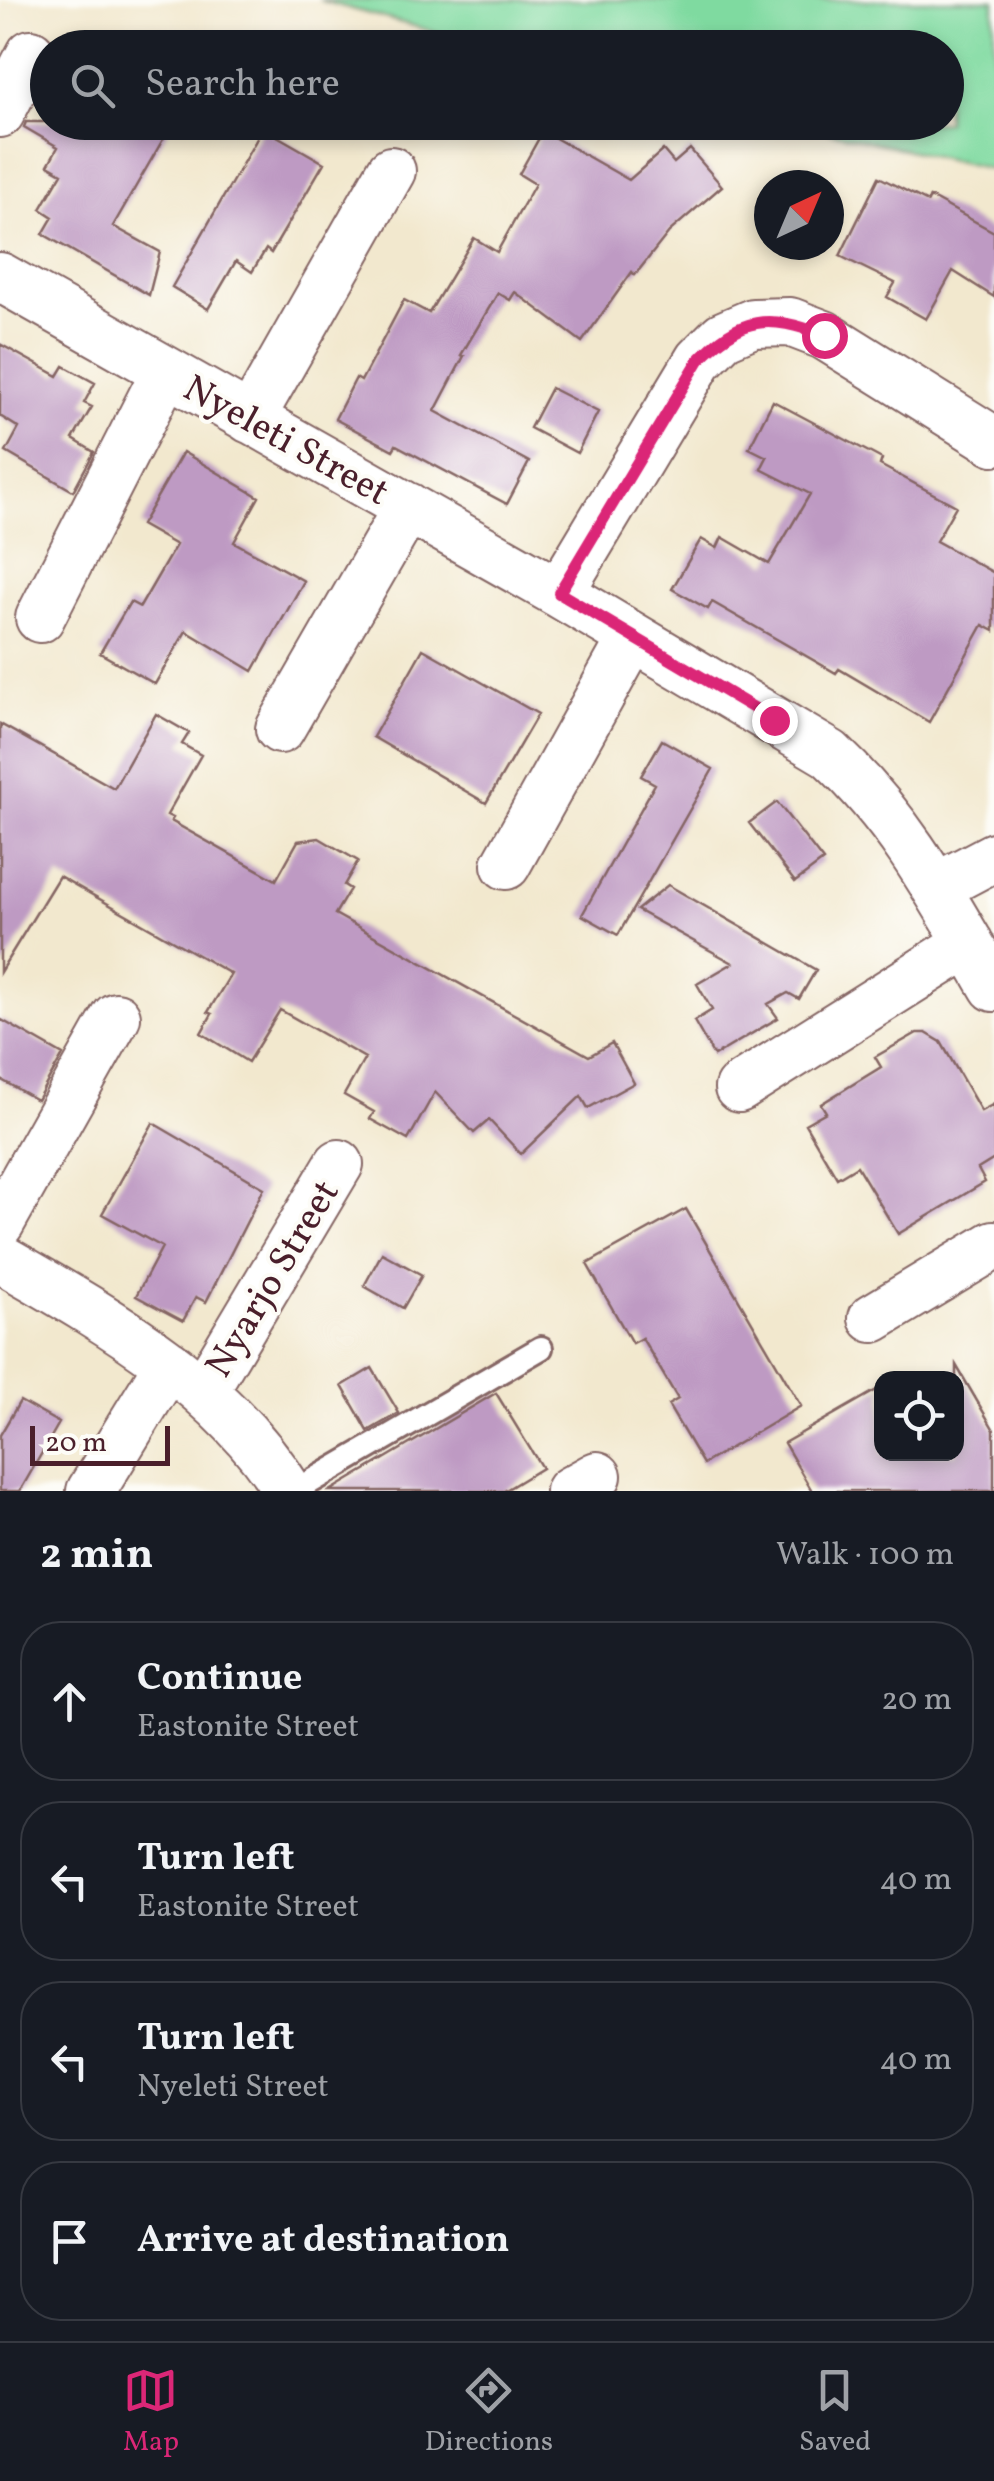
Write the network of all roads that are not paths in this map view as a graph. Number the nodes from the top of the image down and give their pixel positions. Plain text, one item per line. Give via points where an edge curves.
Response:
1 (30, 56) edge
2 (0, 113) edge
3 (391, 171) dead end
4 (0, 277) edge
5 (166, 371) junction
6 (250, 419) junction
7 (994, 441) edge
8 (408, 507) junction
9 (559, 593) junction
10 (40, 618) dead end
11 (632, 637) junction
12 (280, 728) dead end
13 (994, 857) edge
14 (506, 865) dead end
15 (936, 888) junction
16 (969, 943) junction
17 (994, 987) edge
18 (116, 1017) dead end
19 (739, 1088) dead end
20 (338, 1164) dead end
21 (0, 1223) edge
22 (994, 1244) edge
23 (0, 1258) edge
24 (873, 1318) dead end
25 (542, 1348) dead end
26 (186, 1378) junction
27 (92, 1491) edge
28 (292, 1491) edge

1 - 2 street
3 - 6 street
4 - 5 street, Nyeleti Street
5 - 6 street, Nyeleti Street
5 - 10 street, Nyeleti Street
6 - 8 street, Nyeleti Street
7 - 9 street via 824,335 790,322 753,323 723,336 699,360
8 - 9 street, Nyeleti Street
8 - 12 street, Nyeleti Street
9 - 11 street, Nyeleti Street
11 - 14 street
11 - 15 street, Nyeleti Street via 830,754 899,829
13 - 15 street
15 - 16 street, Nyeleti Street
16 - 17 street, Nyeleti Street
16 - 19 street
18 - 21 street
20 - 26 street, Nyarjo Street
22 - 24 street
23 - 26 street, Nyarjo Street
25 - 28 lane
26 - 27 street, Nyarjo Street
26 - 28 street, Nyarjo Street via 223,1409

